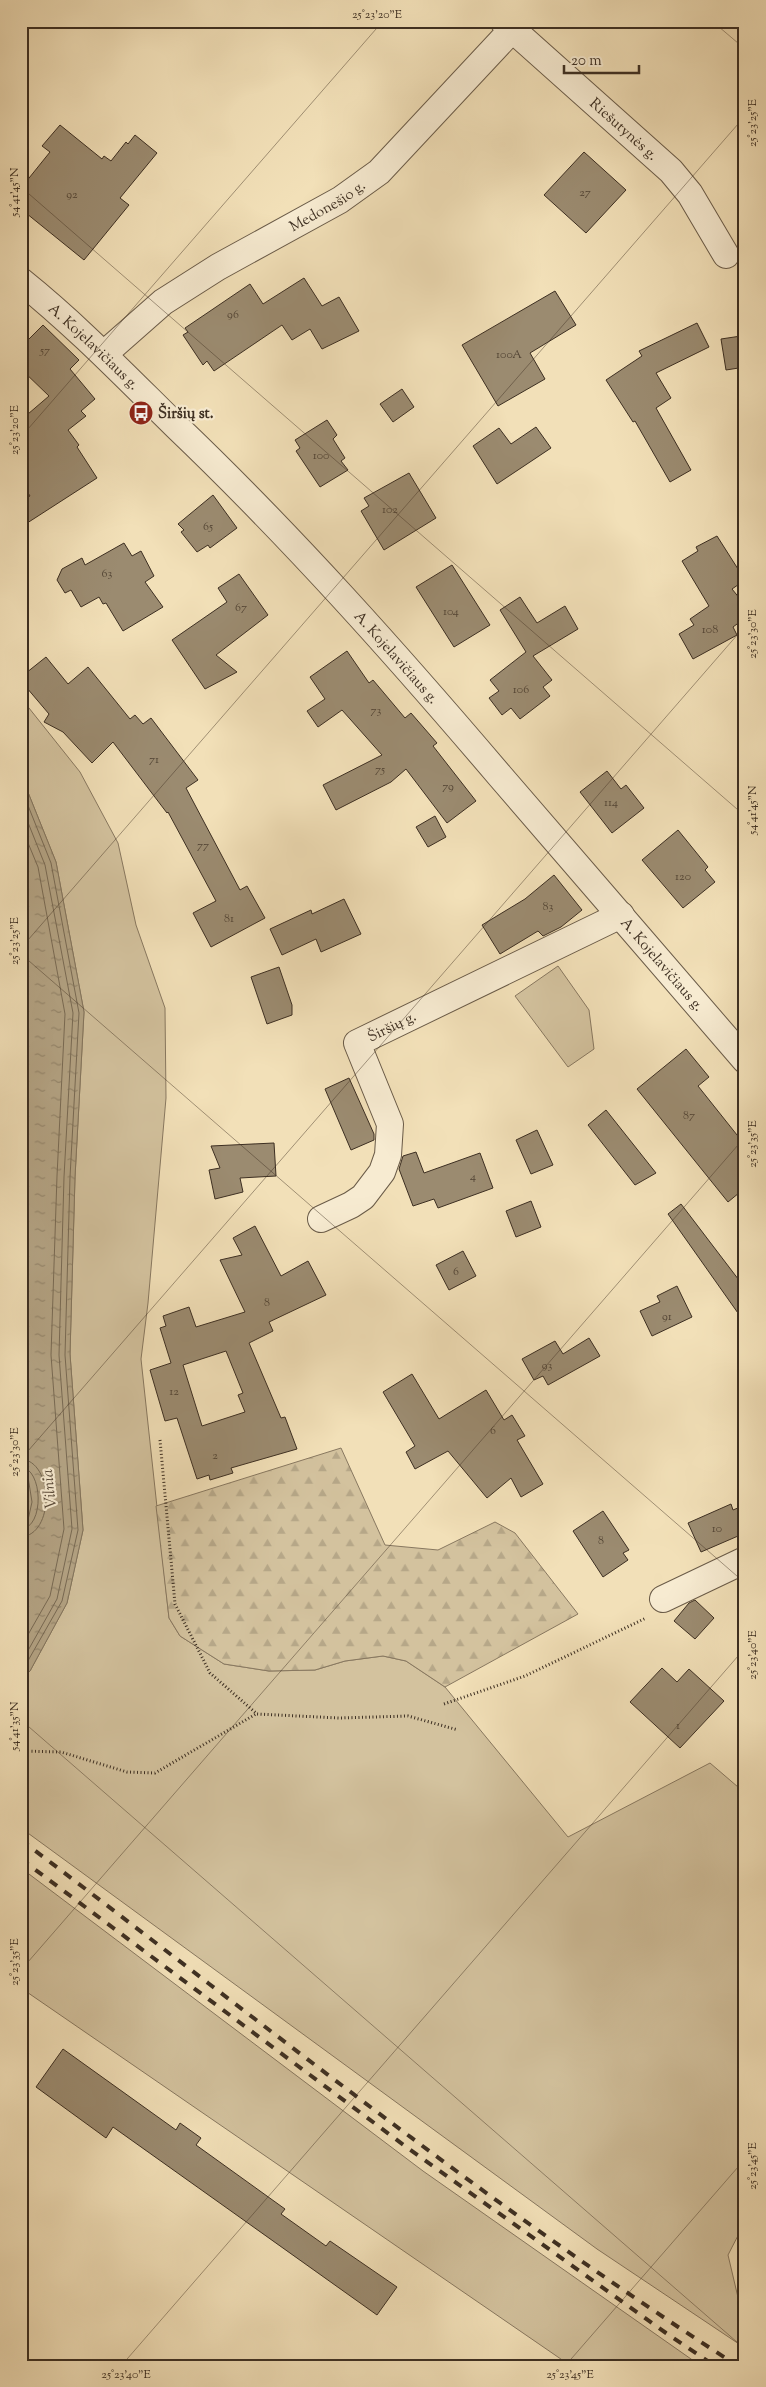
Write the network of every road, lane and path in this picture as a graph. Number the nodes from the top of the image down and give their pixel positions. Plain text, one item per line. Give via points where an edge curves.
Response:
1 (512, 24) edge
2 (726, 255) dead end
3 (21, 281) edge
4 (104, 354) junction
5 (621, 915) junction
6 (745, 1060) edge
7 (321, 1219) dead end
8 (160, 1440) dead end
9 (745, 1560) edge
10 (656, 1608) joint
11 (444, 1704) dead end
12 (257, 1714) junction
13 (458, 1730) dead end
14 (21, 1751) edge

1 - 2 street, Riešutynės g. via 671,171 690,194
1 - 4 street, Medonešio g. via 378,172 340,200 218,267 163,302
3 - 4 street, A. Kojelavičiaus g.
4 - 5 street, A. Kojelavičiaus g. via 335,587
5 - 6 street, A. Kojelavičiaus g.
5 - 7 street, Širšių g. via 357,1044 390,1124 388,1155 382,1172 363,1197
8 - 12 path via 175,1604 210,1673
9 - 10 street
10 - 11 path via 525,1676
12 - 13 path via 339,1718 408,1716
12 - 14 path via 155,1773 127,1772 61,1752

